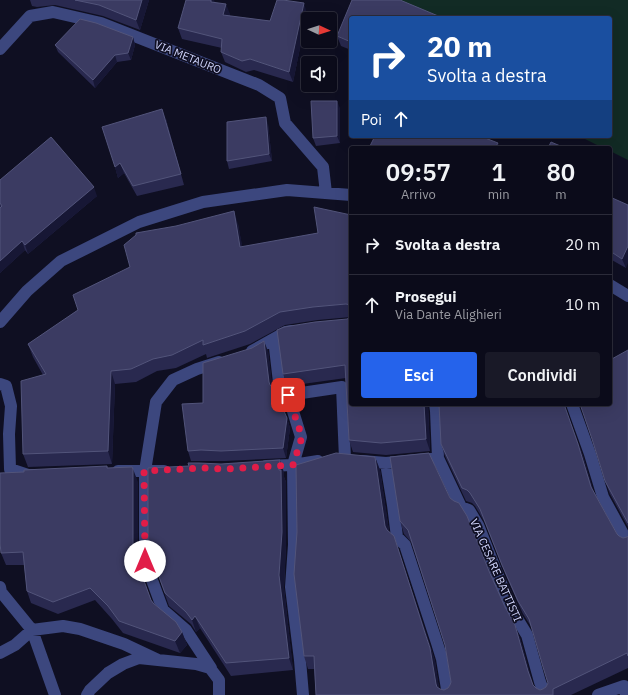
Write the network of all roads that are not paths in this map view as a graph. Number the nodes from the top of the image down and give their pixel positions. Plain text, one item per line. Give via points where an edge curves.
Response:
1 (0, 49) edge
2 (326, 193) junction
3 (349, 194) edge
4 (612, 286) edge
5 (628, 296) edge
6 (0, 322) edge
7 (306, 329) edge
8 (274, 339) junction
9 (0, 384) edge
10 (288, 395) junction
11 (435, 406) edge
12 (573, 406) edge
13 (438, 458) junction
14 (337, 459) junction
15 (386, 463) junction
16 (293, 465) junction
17 (255, 467) edge
18 (176, 470) edge
19 (144, 471) junction
20 (106, 472) edge
21 (44, 475) edge
22 (628, 543) edge
23 (0, 587) edge
24 (32, 630) junction
25 (0, 653) edge
26 (158, 660) junction
27 (211, 668) junction
28 (55, 695) edge
29 (87, 695) edge
30 (219, 695) edge
31 (303, 695) edge
32 (448, 695) edge
33 (545, 695) edge
34 (598, 695) edge
35 (626, 695) edge

1 - 2 street, VIA METAURO via 30,16 53,12 101,23 259,85 280,98 285,122 323,167
2 - 3 street
2 - 6 street via 287,190 203,202 139,222 61,261 27,290
4 - 5 street
7 - 8 street via 286,332
8 - 10 street via 280,391
8 - 19 street via 253,351 197,368 173,380 156,402
9 - 21 street via 6,386 11,406 10,469 28,475
10 - 14 street via 342,388
10 - 16 street via 302,437
11 - 13 street, VIA CESARE BATTISTI
12 - 22 street via 603,497
13 - 15 street
13 - 33 street, VIA CESARE BATTISTI via 461,507 469,510 478,525 516,618 528,635
14 - 15 street
14 - 16 street
15 - 32 street via 397,537 405,546 437,643
16 - 17 street
16 - 31 street via 294,545 291,587
18 - 19 street
19 - 20 street
19 - 27 street via 145,561 163,610 186,630
23 - 24 street via 1,592
24 - 25 street
24 - 26 street via 63,626 80,629 124,644
24 - 28 street
26 - 27 street
26 - 29 street via 139,658 123,664 108,673
27 - 30 street via 219,680
34 - 35 street via 624,686

